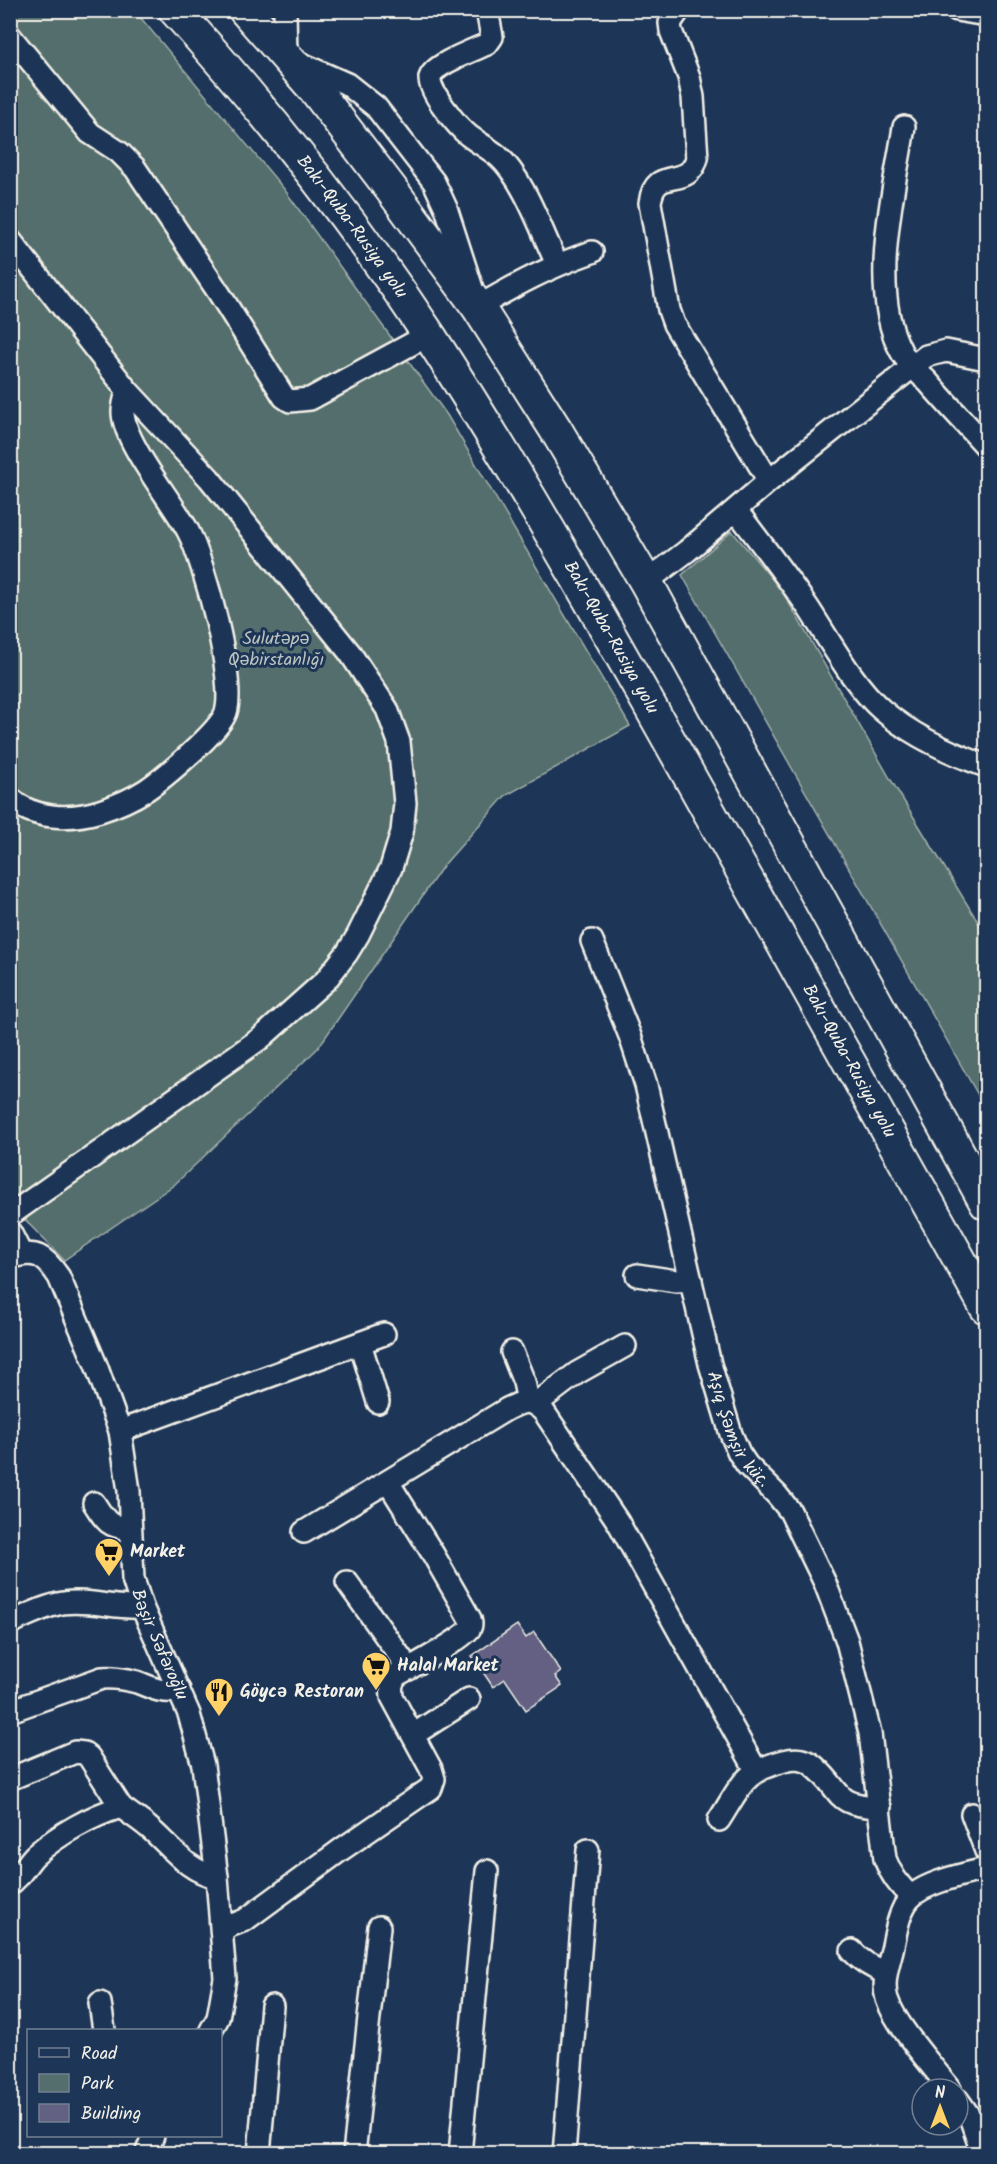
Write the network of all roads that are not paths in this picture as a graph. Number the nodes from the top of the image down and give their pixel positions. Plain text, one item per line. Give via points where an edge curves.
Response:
1 (175, 10) edge
2 (245, 10) edge
3 (285, 10) edge
4 (487, 10) edge
5 (679, 10) edge
6 (957, 10) edge
7 (987, 15) edge
8 (10, 36) edge
9 (286, 57) junction
10 (904, 127) dead end
11 (10, 240) edge
12 (592, 252) dead end
13 (556, 264) junction
14 (478, 307) junction
15 (429, 335) junction
16 (987, 359) edge
17 (912, 365) junction
18 (127, 390) junction
19 (987, 446) edge
20 (769, 481) junction
21 (736, 510) junction
22 (646, 582) junction
23 (987, 766) edge
24 (10, 798) edge
25 (592, 941) dead end
26 (987, 1203) edge
27 (10, 1215) edge
28 (10, 1232) edge
29 (16, 1256) edge
30 (636, 1275) dead end
31 (691, 1280) junction
32 (987, 1307) edge
33 (384, 1334) dead end
34 (360, 1343) junction
35 (625, 1346) dead end
36 (512, 1352) dead end
37 (378, 1402) dead end
38 (532, 1403) junction
39 (120, 1431) junction
40 (388, 1482) junction
41 (94, 1503) dead end
42 (130, 1529) junction
43 (304, 1532) dead end
44 (347, 1582) dead end
45 (142, 1607) junction
46 (10, 1623) edge
47 (409, 1669) junction
48 (179, 1690) junction
49 (469, 1699) dead end
50 (10, 1712) edge
51 (412, 1735) junction
52 (756, 1770) junction
53 (10, 1779) edge
54 (121, 1807) junction
55 (880, 1808) junction
56 (972, 1814) dead end
57 (719, 1820) dead end
58 (588, 1850) dead end
59 (987, 1851) edge
60 (987, 1869) edge
61 (487, 1871) dead end
62 (217, 1877) junction
63 (10, 1884) edge
64 (911, 1897) junction
65 (379, 1927) dead end
66 (222, 1929) junction
67 (852, 1951) dead end
68 (886, 1973) junction
69 (100, 2003) dead end
70 (272, 2006) dead end
71 (104, 2029) edge
72 (212, 2029) edge
73 (941, 2077) edge
74 (970, 2117) edge
75 (153, 2137) edge
76 (146, 2154) edge
77 (259, 2154) edge
78 (354, 2154) edge
79 (460, 2154) edge
80 (564, 2154) edge
81 (983, 2154) edge

1 - 15 highway, Bakı-Quba-Rusiya yolu via 274,125 348,220
2 - 9 highway
3 - 9 street
4 - 13 street via 492,37 487,44 435,68 430,77 432,87 462,129 500,157 530,202
5 - 20 street via 670,23 671,32 693,97 697,158 689,174 664,180 652,192 650,203 669,310
6 - 7 street
8 - 15 street via 90,133 135,168 285,397 291,401 310,399
9 - 14 highway via 317,92
10 - 17 street via 885,268 892,330
11 - 18 street
12 - 13 street
13 - 14 street
14 - 22 highway
15 - 32 highway, Bakı-Quba-Rusiya yolu via 596,610
16 - 17 street via 946,351
17 - 19 street
17 - 20 street
18 - 24 street via 123,413 127,430 177,510 197,551 225,659 226,714 191,752 146,790 116,806 90,814 55,816 26,809
18 - 27 street via 239,514 350,653 387,709 403,768 402,832 391,868 358,936 326,980 261,1038
20 - 21 street
21 - 22 street
21 - 23 street via 867,695 883,711 931,743
22 - 26 highway
25 - 31 street, Aşıq Şəmşir küç. via 646,1085
28 - 29 street
29 - 39 street, Bəşir Səfəroğlu via 41,1256 59,1277
30 - 31 street
31 - 55 street, Aşıq Şəmşir küç. via 711,1364 739,1453 790,1511 836,1608 870,1733
33 - 34 street
34 - 37 street
34 - 39 street
35 - 38 street
36 - 38 street
38 - 40 street via 519,1403 507,1409
38 - 52 street via 544,1412 618,1522
39 - 42 street, Bəşir Səfəroğlu
40 - 43 street
40 - 47 street via 471,1624 469,1630
41 - 42 street via 105,1521
42 - 45 street, Bəşir Səfəroğlu via 133,1579
44 - 47 street
45 - 46 street via 65,1603
45 - 48 street, Bəşir Səfəroğlu
47 - 51 street via 392,1680 391,1687 392,1697
48 - 50 street via 158,1692 136,1682 102,1678
48 - 62 street, Bəşir Səfəroğlu via 203,1765
49 - 51 street
51 - 66 street via 434,1779 432,1788 245,1920
52 - 55 street via 804,1759 844,1800 858,1807
52 - 57 street via 744,1781
53 - 54 street via 75,1752 84,1753
54 - 62 street via 191,1866
54 - 63 street via 92,1818 36,1854
55 - 64 street, Aşıq Şəmşir küç. via 885,1859 890,1872
56 - 59 street
58 - 80 street
60 - 64 street via 947,1880
61 - 79 street
62 - 66 street, Bəşir Səfəroğlu
64 - 68 street via 898,1923
65 - 78 street
66 - 72 street, Bəşir Səfəroğlu via 224,1988
67 - 68 street via 861,1961
68 - 73 street via 887,1997 894,2015
69 - 71 street
70 - 77 street
74 - 81 street
75 - 76 street

